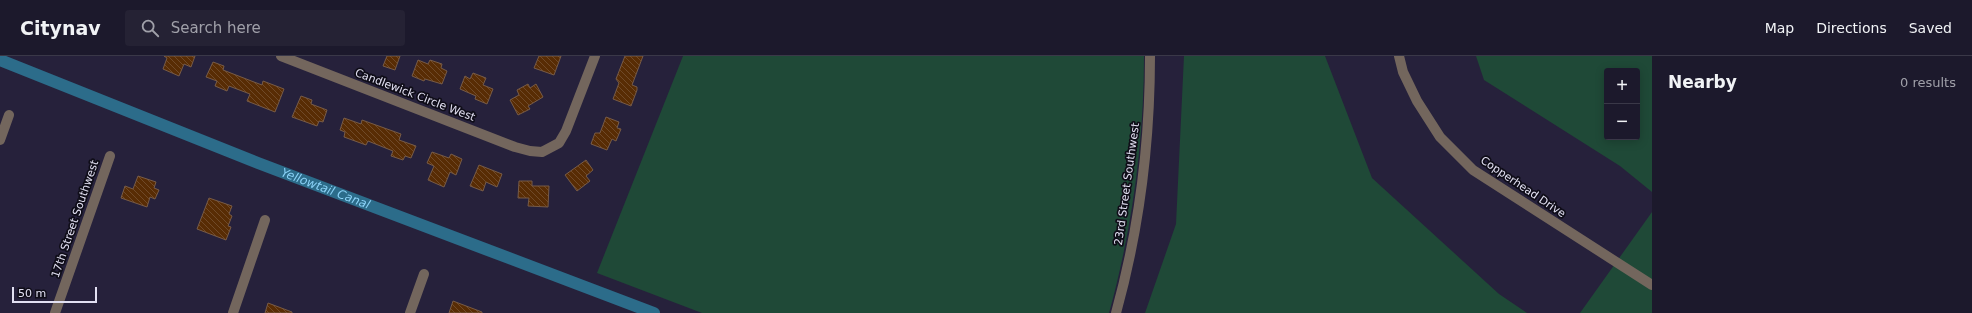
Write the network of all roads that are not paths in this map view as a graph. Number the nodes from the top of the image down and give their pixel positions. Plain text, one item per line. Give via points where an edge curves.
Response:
1 (281, 56) edge
2 (595, 56) edge
3 (1150, 56) edge
4 (1399, 56) edge
5 (9, 115) dead end
6 (0, 140) edge
7 (110, 156) dead end
8 (265, 220) dead end
9 (424, 274) dead end
10 (1652, 285) edge
11 (55, 313) edge
12 (233, 313) edge
13 (410, 313) edge
14 (1116, 313) edge

1 - 2 street, Candlewick Circle West via 515,147 542,152 558,143 566,131
3 - 14 street, 23rd Street Southwest via 1142,179 1135,226
4 - 10 street, Copperhead Drive via 1402,72 1417,102 1440,137 1473,170
5 - 6 street
7 - 11 street, 17th Street Southwest
8 - 12 street
9 - 13 street

